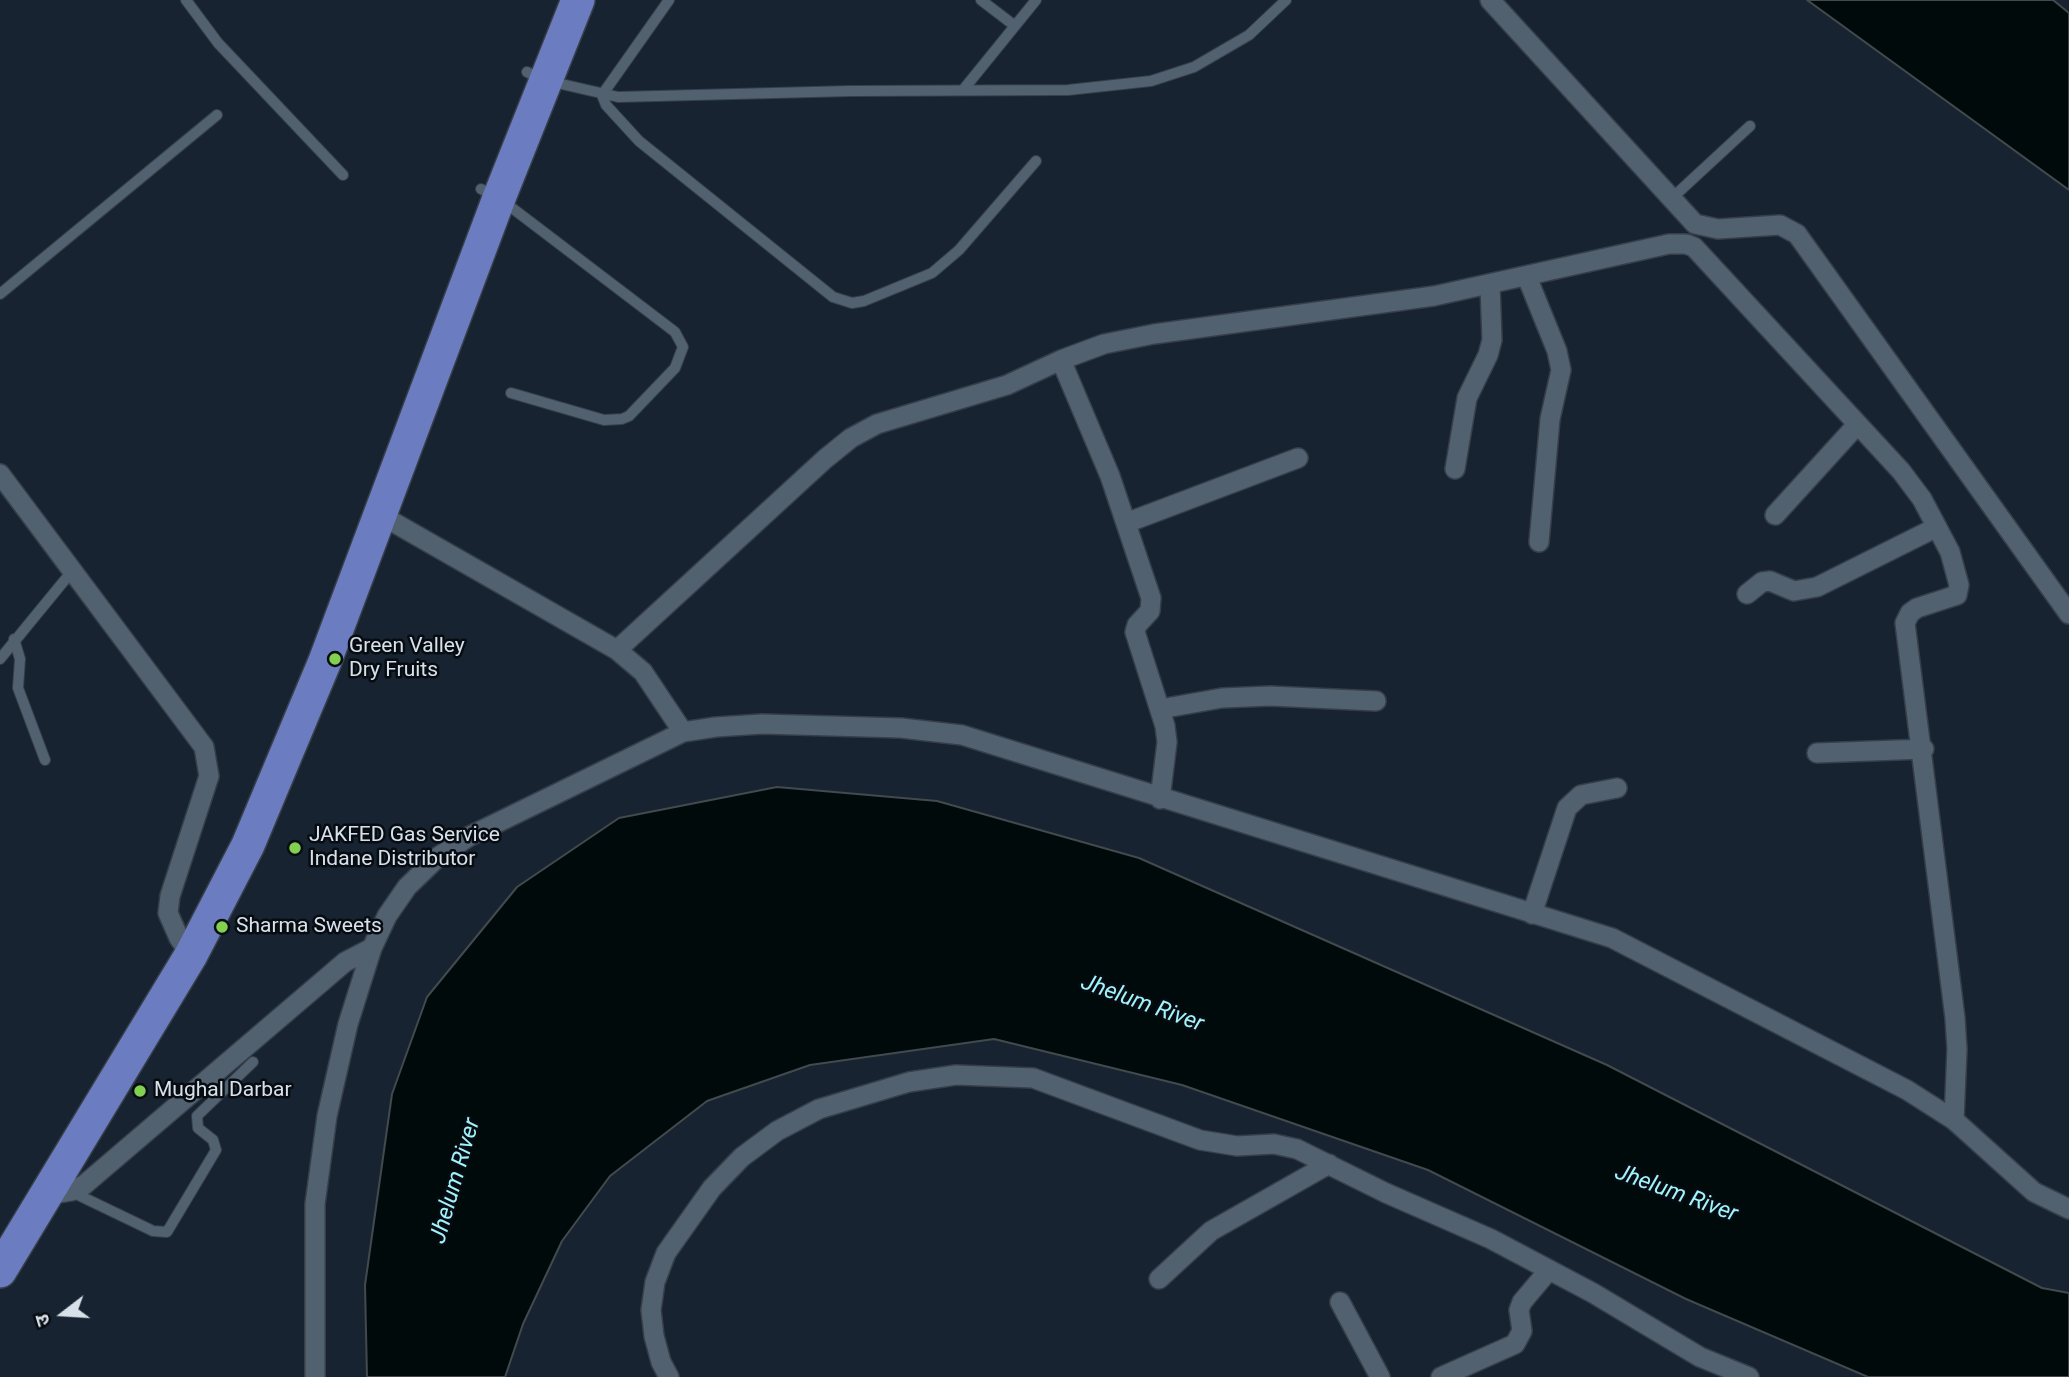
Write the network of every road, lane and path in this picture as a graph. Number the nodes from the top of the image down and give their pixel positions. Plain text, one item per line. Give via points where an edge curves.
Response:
1 (186, 0) edge
2 (557, 0) edge
3 (578, 0) edge
4 (669, 0) edge
5 (981, 0) edge
6 (1035, 0) edge
7 (1286, 0) edge
8 (1490, 0) edge
9 (1015, 26) junction
10 (535, 76) junction
11 (963, 90) junction
12 (602, 95) junction
13 (217, 115) dead end
14 (1750, 126) dead end
15 (1036, 161) dead end
16 (343, 175) dead end
17 (490, 193) junction
18 (1671, 199) junction
19 (1527, 277) junction
20 (1490, 285) junction
21 (0, 294) edge
22 (1061, 360) junction
23 (511, 393) dead end
24 (1856, 426) junction
25 (1298, 458) dead end
26 (1455, 470) dead end
27 (0, 474) edge
28 (379, 514) junction
29 (1775, 515) dead end
30 (1126, 523) junction
31 (1937, 527) junction
32 (1539, 542) dead end
33 (73, 570) junction
34 (1748, 594) dead end
35 (2069, 614) edge
36 (14, 639) junction
37 (617, 650) junction
38 (0, 659) edge
39 (1376, 701) dead end
40 (1160, 709) junction
41 (683, 732) junction
42 (1924, 748) junction
43 (1817, 753) dead end
44 (45, 760) dead end
45 (1617, 788) dead end
46 (1160, 799) junction
47 (1532, 914) junction
48 (185, 947) junction
49 (372, 948) junction
50 (253, 1062) dead end
51 (1954, 1120) junction
52 (1329, 1164) junction
53 (59, 1193) junction
54 (2069, 1209) edge
55 (0, 1234) edge
56 (1549, 1269) junction
57 (0, 1271) edge
58 (1159, 1279) dead end
59 (1340, 1302) dead end
60 (314, 1377) edge
61 (669, 1377) edge
62 (1380, 1377) edge
63 (1441, 1377) edge
64 (1749, 1377) edge

1 - 16 lane via 218,43
2 - 10 highway
3 - 10 highway
4 - 12 lane
5 - 9 lane
6 - 9 lane
7 - 11 lane via 1250,35 1173,75 1068,90
8 - 18 street
9 - 11 lane
10 - 12 lane
10 - 17 highway
11 - 12 lane
12 - 15 lane via 639,141 842,301 864,301 932,273 959,250
13 - 21 lane
14 - 18 lane
17 - 23 lane via 675,332 683,347 675,368 622,419 604,420
17 - 28 highway
17 - 48 highway via 280,729
18 - 35 street via 1695,224 1718,229 1780,225 1797,234
19 - 20 street
19 - 24 street via 1669,244 1694,247
19 - 32 street via 1561,370 1550,419
20 - 22 street via 1154,334 1104,344
20 - 26 street via 1492,340 1467,398
22 - 30 street
22 - 37 street via 1007,385 902,414 851,438
24 - 29 street
24 - 31 street via 1901,471
25 - 30 street
27 - 33 street
28 - 37 street
28 - 48 highway via 288,756 248,845
30 - 40 street via 1152,605 1135,632
31 - 34 street via 1817,587 1794,590 1766,581
31 - 42 street via 1950,552 1958,591 1910,612 1905,623
33 - 36 lane
33 - 48 street via 198,737 209,760 196,824 170,896 168,913
36 - 38 lane
36 - 44 lane via 20,659 18,688
37 - 41 street via 643,672
39 - 40 street via 1270,696 1222,698
40 - 46 street via 1167,742
41 - 46 street via 762,724 901,728 962,736
41 - 49 street via 478,832 438,858 400,897
42 - 43 street
42 - 51 street via 1936,888 1956,1029
45 - 47 street via 1581,795 1567,808
46 - 47 street
47 - 51 street via 1612,938 1907,1090
48 - 53 highway
48 - 55 highway
49 - 53 street via 345,962 94,1177
49 - 60 street via 348,1024 325,1128 315,1204
50 - 53 lane via 197,1116 198,1128 213,1140 216,1150 167,1231 153,1231
51 - 54 street via 2034,1192
52 - 56 street
52 - 58 street via 1211,1231
52 - 61 street via 1286,1145 1237,1146 1200,1140 1033,1078 956,1075 862,1094 777,1131 742,1157 686,1221 666,1253 651,1310 654,1336
53 - 57 highway
56 - 63 street via 1522,1302 1522,1331 1515,1344
56 - 64 street via 1700,1357
59 - 62 street

